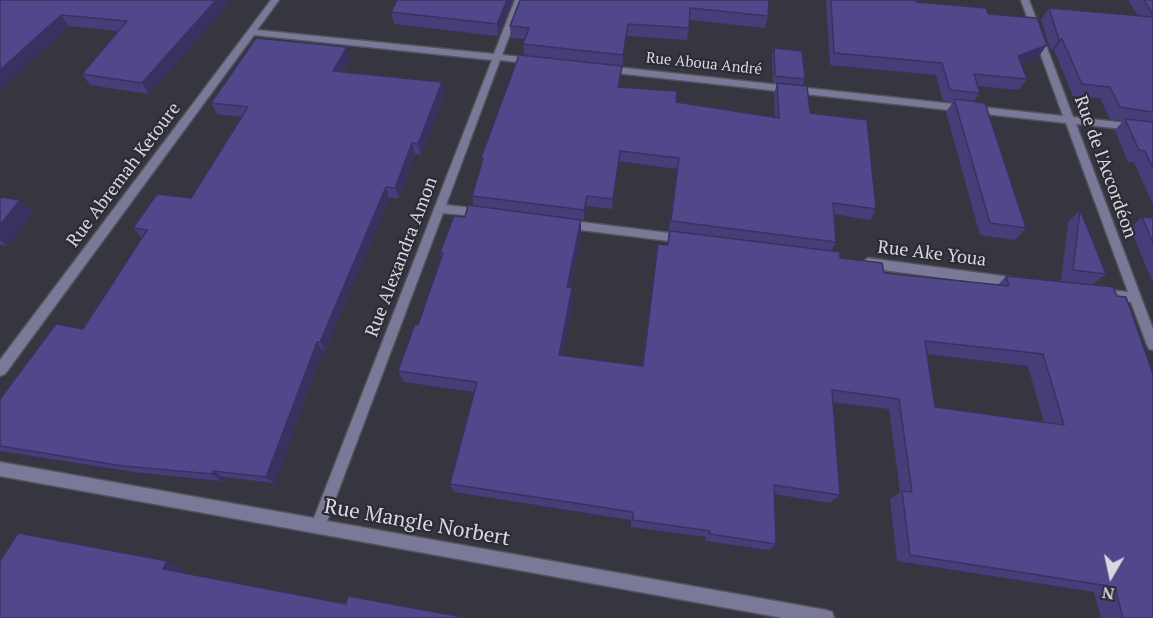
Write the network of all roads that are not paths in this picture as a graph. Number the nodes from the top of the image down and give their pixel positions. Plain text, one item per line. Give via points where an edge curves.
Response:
1 (275, 0) edge
2 (519, 0) edge
3 (1025, 0) edge
4 (251, 32) junction
5 (498, 57) junction
6 (545, 62) edge
7 (591, 67) edge
8 (1071, 120) junction
9 (1153, 129) edge
10 (439, 208) junction
11 (498, 215) edge
12 (557, 223) edge
13 (699, 241) edge
14 (852, 261) edge
15 (1029, 284) edge
16 (1088, 292) edge
17 (1135, 298) junction
18 (1153, 345) edge
19 (0, 370) edge
20 (0, 469) edge
21 (318, 526) junction
22 (815, 617) edge

1 - 4 street, Rue Abremah Ketoure
2 - 5 street, Rue Alexandra Amon
3 - 8 street, Rue de l'Accordéon
4 - 5 street
4 - 19 street, Rue Abremah Ketoure
5 - 6 street
5 - 10 street, Rue Alexandra Amon
7 - 8 street, Rue Aboua André
8 - 9 street, Rue Aboua André
8 - 17 street, Rue de l'Accordéon
10 - 11 street
10 - 21 street, Rue Alexandra Amon
12 - 13 street
14 - 15 street, Rue Ake Youa
16 - 17 street
17 - 18 street, Rue de l'Accordéon
20 - 21 street, Rue Mangle Norbert
21 - 22 street, Rue Mangle Norbert

